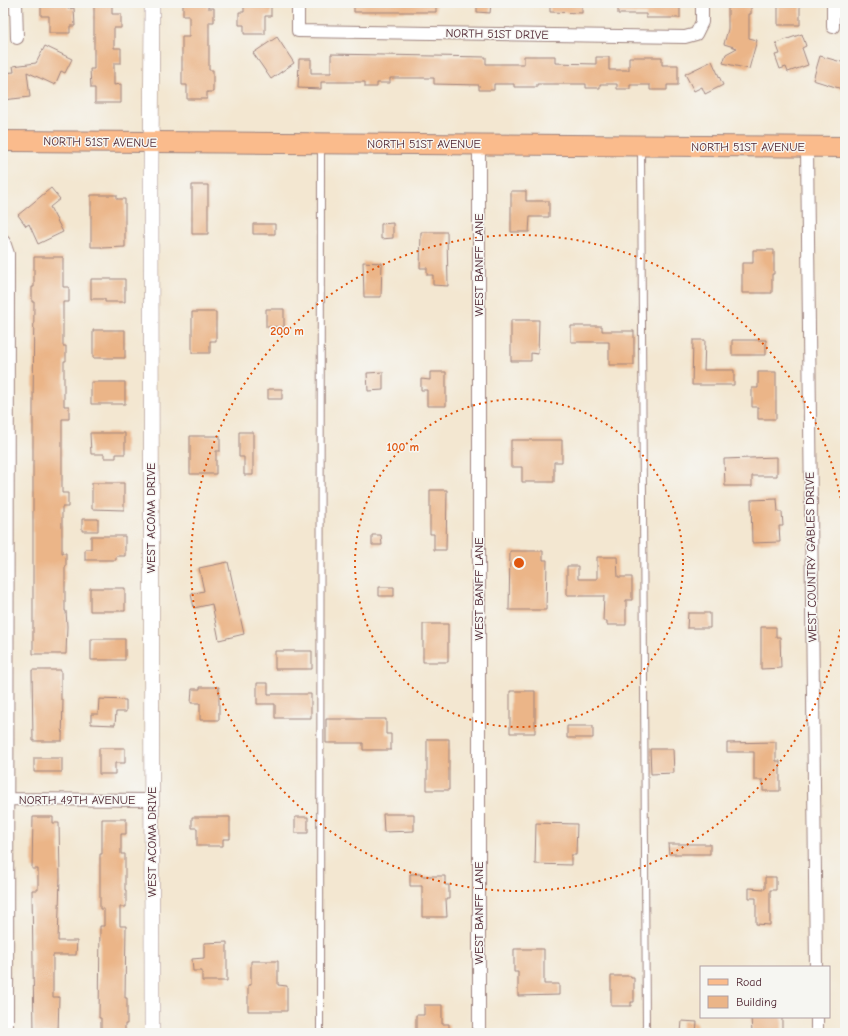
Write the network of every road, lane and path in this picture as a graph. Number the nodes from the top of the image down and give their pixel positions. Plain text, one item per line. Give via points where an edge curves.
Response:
1 (16, 3) edge
2 (152, 3) edge
3 (298, 3) edge
4 (702, 3) edge
5 (833, 3) edge
6 (833, 27) dead end
7 (17, 38) dead end
8 (3, 141) edge
9 (151, 142) junction
10 (321, 144) junction
11 (479, 144) junction
12 (641, 146) junction
13 (807, 147) junction
14 (845, 147) edge
15 (4, 241) edge
16 (5, 500) edge
17 (5, 799) edge
18 (152, 800) junction
19 (816, 966) edge
20 (816, 1018) edge
21 (7, 1033) edge
22 (152, 1033) edge
23 (320, 1033) edge
24 (479, 1033) edge
25 (646, 1033) edge
26 (817, 1033) edge

1 - 7 street
2 - 9 street, WEST ACOMA DRIVE
3 - 4 street, NORTH 51ST DRIVE via 298,31 685,37 696,34 702,22
5 - 6 street
8 - 9 main road, NORTH 51ST AVENUE
9 - 10 main road, NORTH 51ST AVENUE
9 - 18 street, WEST ACOMA DRIVE
10 - 11 main road, NORTH 51ST AVENUE
10 - 23 lane
11 - 12 main road, NORTH 51ST AVENUE
11 - 24 street, WEST BANFF LANE
12 - 13 main road, NORTH 51ST AVENUE
12 - 25 lane
13 - 14 main road, NORTH 51ST AVENUE
13 - 19 street, WEST COUNTRY GABLES DRIVE
15 - 16 street via 8,254
16 - 17 street
17 - 18 street, NORTH 49TH AVENUE
17 - 21 street
18 - 22 street, WEST ACOMA DRIVE
20 - 26 street

